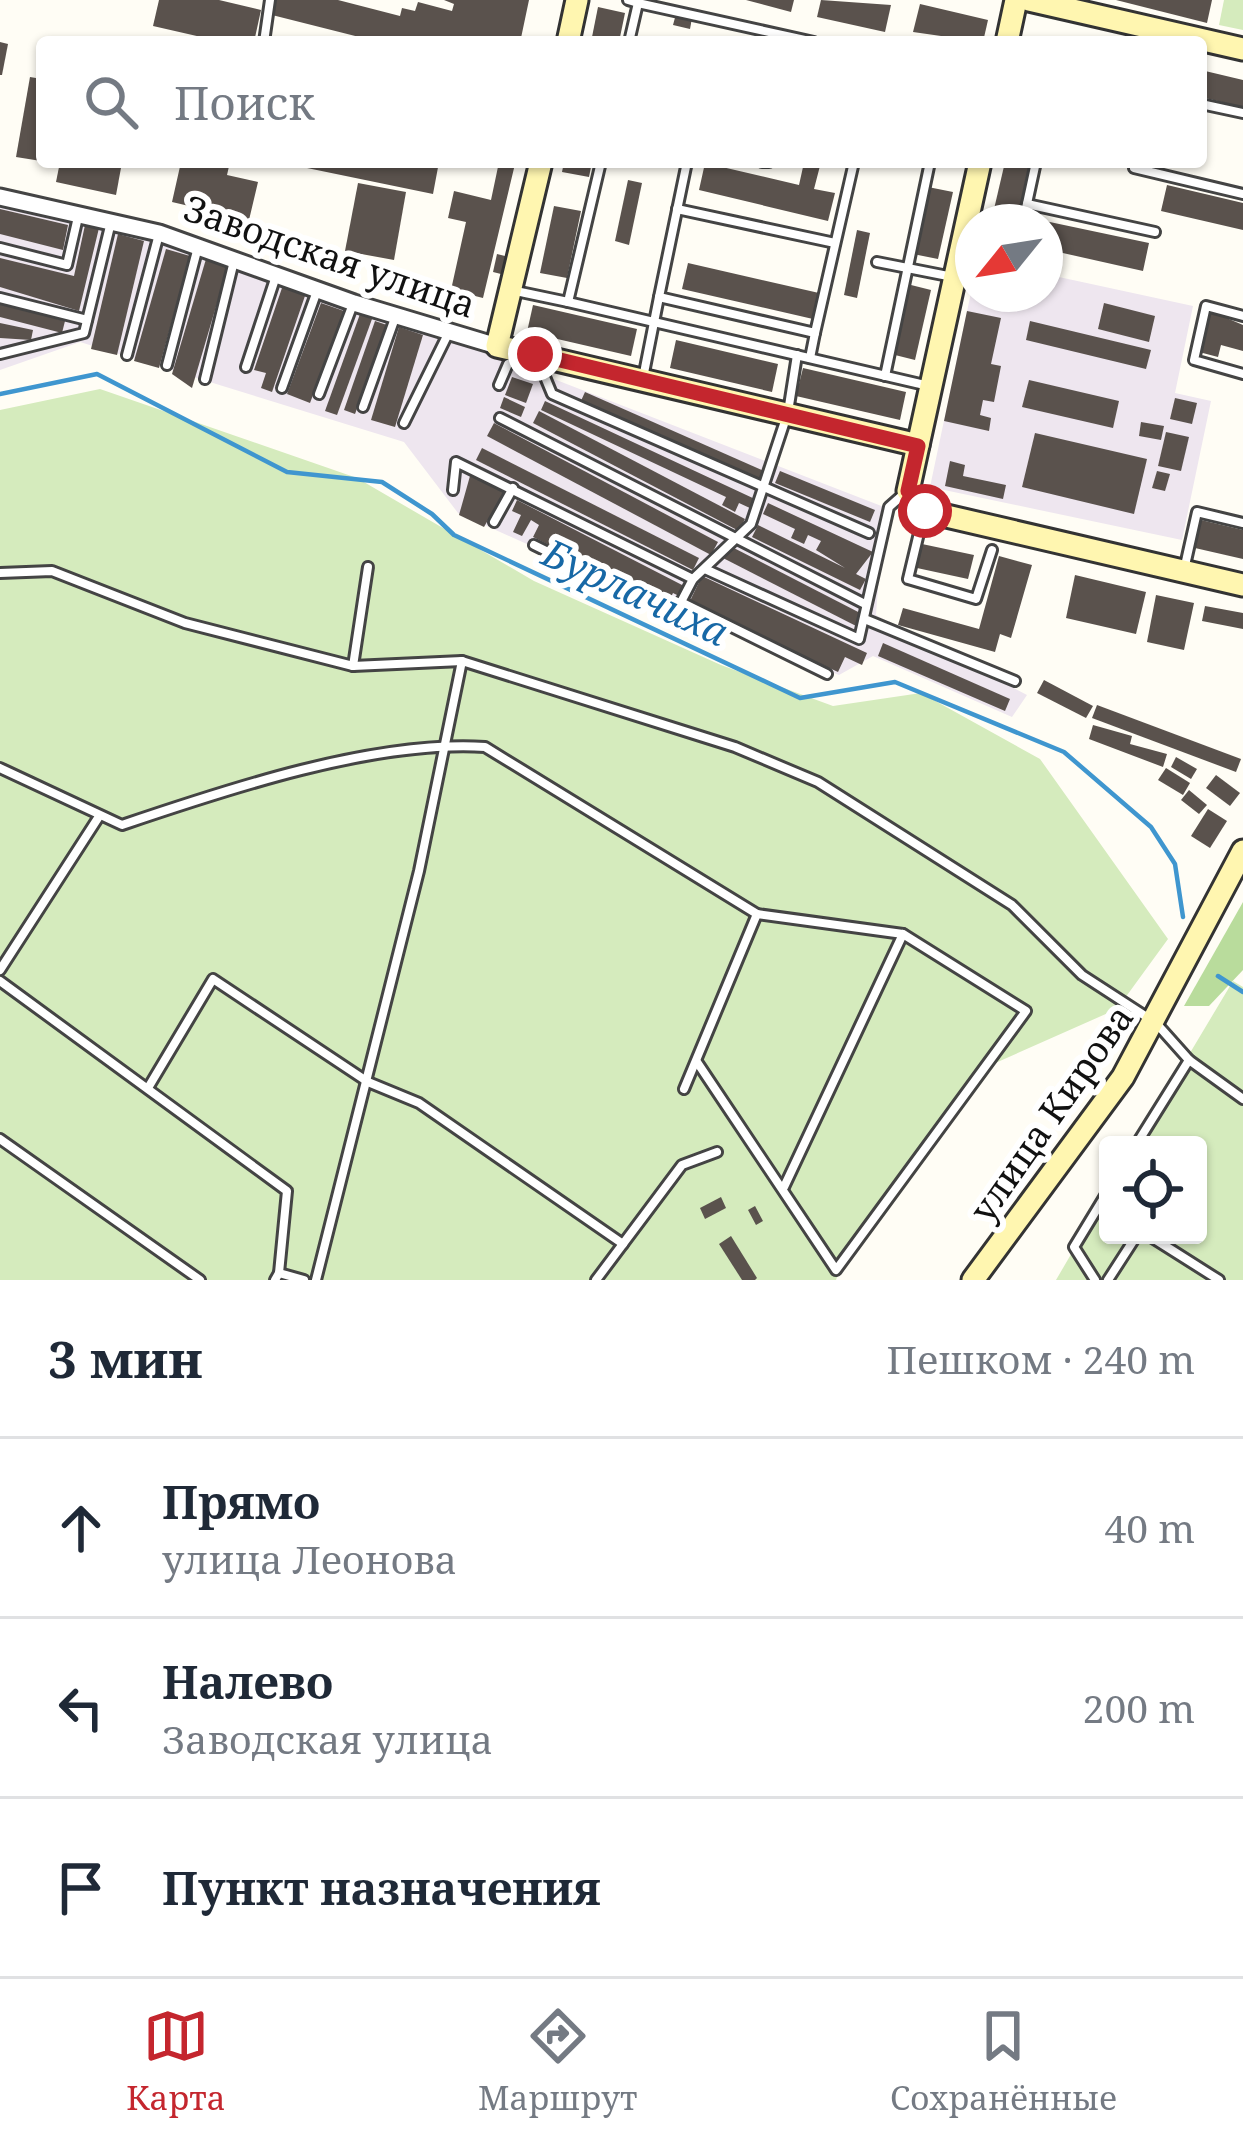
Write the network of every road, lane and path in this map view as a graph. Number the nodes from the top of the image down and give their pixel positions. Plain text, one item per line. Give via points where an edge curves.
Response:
1 (269, 0) edge
2 (578, 0) edge
3 (1016, 0) edge
4 (1029, 0) edge
5 (633, 1) edge
6 (265, 36) edge
7 (569, 36) edge
8 (630, 36) edge
9 (788, 36) edge
10 (1007, 36) edge
11 (1158, 36) edge
12 (1207, 43) edge
13 (1243, 49) edge
14 (1207, 105) edge
15 (1243, 113) edge
16 (540, 168) edge
17 (600, 168) edge
18 (686, 168) edge
19 (853, 168) edge
20 (930, 168) edge
21 (974, 168) edge
22 (1035, 168) edge
23 (1133, 168) edge
24 (1243, 194) edge
25 (0, 197) edge
26 (971, 204) edge
27 (1027, 204) edge
28 (677, 209) junction
29 (1063, 212) edge
30 (78, 214) junction
31 (111, 220) junction
32 (1155, 232) dead end
33 (159, 233) junction
34 (835, 243) junction
35 (198, 246) junction
36 (0, 248) edge
37 (235, 259) junction
38 (877, 262) dead end
39 (907, 268) junction
40 (276, 274) junction
41 (955, 278) joint
42 (317, 289) junction
43 (510, 290) junction
44 (659, 297) junction
45 (0, 298) edge
46 (568, 302) junction
47 (354, 303) junction
48 (1243, 316) edge
49 (395, 317) junction
50 (87, 320) junction
51 (655, 322) junction
52 (815, 333) junction
53 (448, 334) junction
54 (497, 346) junction
55 (0, 353) edge
56 (535, 354) junction
57 (127, 356) dead end
58 (797, 356) junction
59 (810, 358) junction
60 (167, 365) dead end
61 (246, 368) dead end
62 (1243, 374) edge
63 (885, 376) junction
64 (205, 379) dead end
65 (643, 379) junction
66 (499, 385) dead end
67 (931, 386) junction
68 (281, 388) dead end
69 (319, 394) dead end
70 (363, 407) dead end
71 (788, 412) junction
72 (500, 418) dead end
73 (404, 423) dead end
74 (918, 446) junction
75 (513, 488) junction
76 (763, 489) junction
77 (453, 490) dead end
78 (908, 491) junction
79 (925, 511) junction
80 (494, 522) dead end
81 (1243, 523) edge
82 (869, 533) dead end
83 (736, 537) junction
84 (534, 545) dead end
85 (992, 550) dead end
86 (368, 568) dead end
87 (705, 569) junction
88 (1184, 572) junction
89 (0, 574) edge
90 (693, 579) junction
91 (1243, 585) edge
92 (681, 602) junction
93 (865, 604) junction
94 (867, 620) junction
95 (462, 661) junction
96 (353, 666) junction
97 (827, 674) dead end
98 (1015, 681) dead end
99 (445, 745) junction
100 (0, 768) edge
101 (98, 818) junction
102 (1243, 851) edge
103 (757, 914) junction
104 (903, 934) junction
105 (0, 970) edge
106 (0, 981) edge
107 (1156, 1023) junction
108 (1189, 1060) junction
109 (697, 1062) junction
110 (368, 1082) junction
111 (148, 1088) junction
112 (684, 1089) dead end
113 (1243, 1099) edge
114 (1142, 1136) edge
115 (0, 1139) edge
116 (718, 1152) dead end
117 (784, 1188) junction
118 (1099, 1205) edge
119 (622, 1244) junction
120 (1131, 1244) edge
121 (1162, 1244) edge
122 (277, 1277) edge
123 (200, 1280) edge
124 (304, 1280) edge
125 (316, 1280) edge
126 (596, 1280) edge
127 (973, 1280) edge
128 (1095, 1280) edge
129 (1108, 1280) edge
130 (1219, 1280) edge

1 - 6 lane
2 - 7 street
3 - 10 street
4 - 11 street
5 - 8 lane
5 - 9 lane
12 - 13 street
14 - 15 lane
16 - 43 street
17 - 46 lane
18 - 28 lane
19 - 34 lane
20 - 39 lane
21 - 26 street
22 - 27 lane
23 - 24 lane
25 - 30 street, Заводская улица
28 - 34 lane
28 - 44 lane
29 - 32 lane
30 - 31 street, Заводская улица
30 - 36 lane via 67,265
31 - 33 street, Заводская улица
31 - 50 lane
33 - 35 street, Заводская улица
33 - 57 lane
34 - 52 lane
35 - 37 street, Заводская улица
35 - 60 lane
37 - 40 street, Заводская улица
37 - 64 lane
38 - 39 lane
39 - 41 lane
39 - 63 lane
40 - 42 street, Заводская улица
40 - 61 lane
41 - 67 street
42 - 47 street, Заводская улица
42 - 68 lane
43 - 46 lane
43 - 54 street
44 - 51 lane
44 - 52 lane
45 - 50 lane
46 - 51 lane
47 - 49 street, Заводская улица
47 - 69 lane
48 - 62 lane via 1206,306 1194,360
49 - 53 street, Заводская улица
49 - 70 lane
50 - 55 lane via 84,333
51 - 58 lane
51 - 65 lane
52 - 59 lane
53 - 54 street, Заводская улица
53 - 73 lane
54 - 56 street, Заводская улица
56 - 65 street, Заводская улица
56 - 66 lane via 508,364
56 - 76 lane via 552,394
58 - 59 lane
58 - 71 lane
59 - 63 lane
63 - 67 lane
65 - 71 street, Заводская улица
67 - 74 street
71 - 74 street, Заводская улица
71 - 76 lane
72 - 83 lane
74 - 78 street
75 - 77 lane via 456,462
75 - 80 lane
75 - 90 lane
76 - 82 lane
76 - 83 lane via 751,524
78 - 79 street
78 - 93 lane via 889,507
79 - 85 lane via 908,579 976,599
79 - 88 street
81 - 88 lane via 1197,512
83 - 87 lane
83 - 93 lane
84 - 92 lane via 664,609
86 - 96 lane
87 - 90 lane
87 - 94 lane via 859,639
88 - 91 street
89 - 96 lane via 52,571 185,623
90 - 92 lane
92 - 97 lane
93 - 94 lane
94 - 98 lane
95 - 96 lane
95 - 99 lane
95 - 107 lane via 818,782 1012,905 1082,975
99 - 101 lane via 239,785 122,825
99 - 103 lane via 485,748
99 - 110 lane
100 - 101 lane
101 - 105 lane
102 - 107 street, улица Кирова
103 - 104 lane
103 - 109 lane
104 - 117 lane
104 - 117 lane via 1026,1011 836,1270
106 - 111 lane
107 - 108 lane
107 - 127 street, улица Кирова
108 - 113 lane
108 - 114 lane
109 - 112 lane
109 - 117 lane
110 - 111 lane via 213,979
110 - 119 lane via 419,1103
110 - 125 lane
111 - 122 lane via 286,1191
115 - 123 lane
116 - 119 lane via 682,1165
118 - 128 lane via 1073,1247
119 - 126 lane
120 - 129 lane
121 - 130 lane
122 - 124 lane

